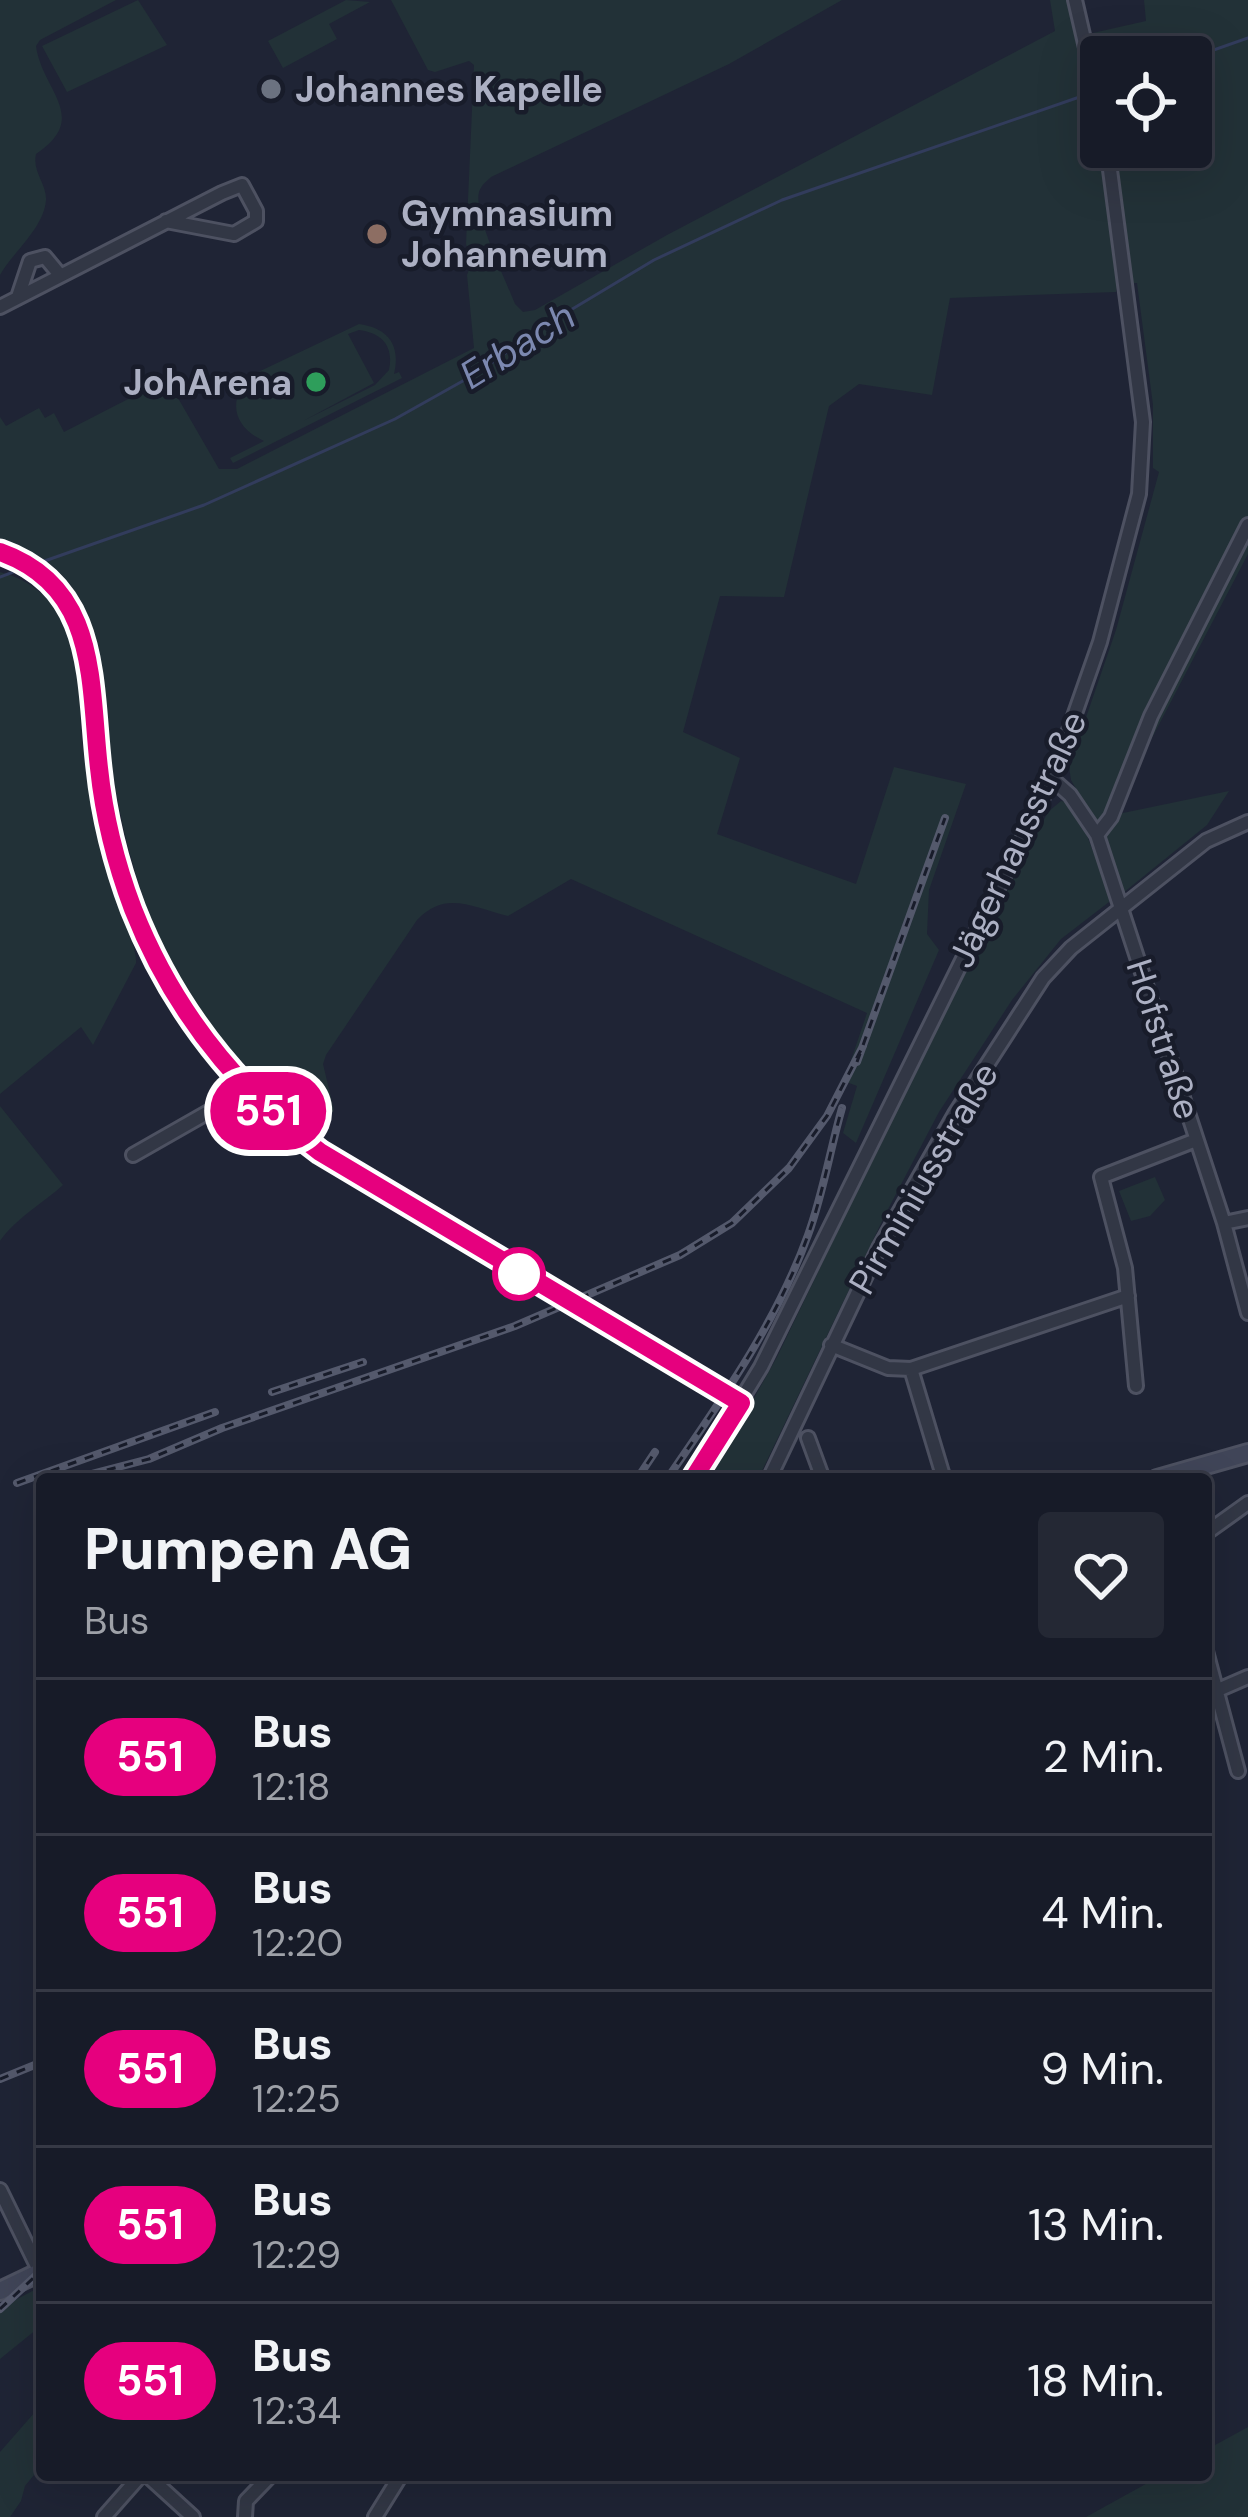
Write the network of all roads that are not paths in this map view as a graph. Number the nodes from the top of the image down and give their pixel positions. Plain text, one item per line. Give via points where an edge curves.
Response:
1 (1075, 0) edge
2 (1083, 36) edge
3 (1109, 168) edge
4 (166, 221) junction
5 (60, 274) junction
6 (18, 297) junction
7 (0, 307) edge
8 (1248, 525) edge
9 (0, 551) edge
10 (1052, 779) junction
11 (1248, 823) edge
12 (1096, 835) junction
13 (1122, 910) junction
14 (247, 1090) junction
15 (1196, 1140) junction
16 (133, 1155) dead end
17 (1248, 1218) edge
18 (1224, 1223) junction
19 (1128, 1296) junction
20 (1248, 1313) edge
21 (831, 1345) junction
22 (911, 1369) junction
23 (1136, 1386) dead end
24 (741, 1403) junction
25 (808, 1438) dead end
26 (1248, 1453) edge
27 (697, 1473) edge
28 (772, 1473) edge
29 (821, 1473) edge
30 (942, 1473) edge
31 (1178, 1473) edge
32 (1248, 1503) edge
33 (1212, 1529) edge
34 (1212, 1672) edge
35 (1248, 1677) edge
36 (1219, 1695) junction
37 (1212, 1701) edge
38 (1238, 1771) dead end
39 (0, 2190) edge
40 (36, 2261) edge
41 (36, 2273) edge
42 (0, 2291) edge
43 (138, 2481) edge
44 (151, 2481) edge
45 (266, 2481) edge
46 (397, 2481) edge
47 (104, 2517) edge
48 (193, 2517) edge
49 (245, 2517) edge
50 (375, 2517) edge

1 - 2 street
3 - 10 street, Jägerhausstraße via 1141,394 1142,463 1100,642
4 - 4 street via 242,232 256,211 242,185
4 - 5 street
5 - 6 street
5 - 6 street via 45,257 30,261
6 - 7 street
8 - 12 street via 1151,716 1112,817
9 - 14 street via 40,574 82,631 109,827 134,910 180,1003
10 - 12 street, Hofstraße
10 - 24 street, Jägerhausstraße
11 - 13 street, Pirminiusstraße via 1206,842
12 - 13 street, Hofstraße
13 - 15 street, Hofstraße
13 - 21 street, Pirminiusstraße via 1071,948 1029,998 934,1150
14 - 16 street
14 - 24 street via 377,1188
15 - 18 street, Hofstraße
15 - 19 street via 1101,1177
17 - 18 street
18 - 20 street, Hofstraße
19 - 22 street
19 - 23 street
21 - 22 street
21 - 28 street, Pirminiusstraße
22 - 30 street
24 - 27 street, Jägerhausstraße
25 - 29 street
26 - 31 street
32 - 33 street
34 - 36 street
35 - 36 street
36 - 37 street
36 - 38 street
39 - 40 street
41 - 42 street
43 - 47 street
44 - 48 street
45 - 49 street via 246,2500
46 - 50 street

